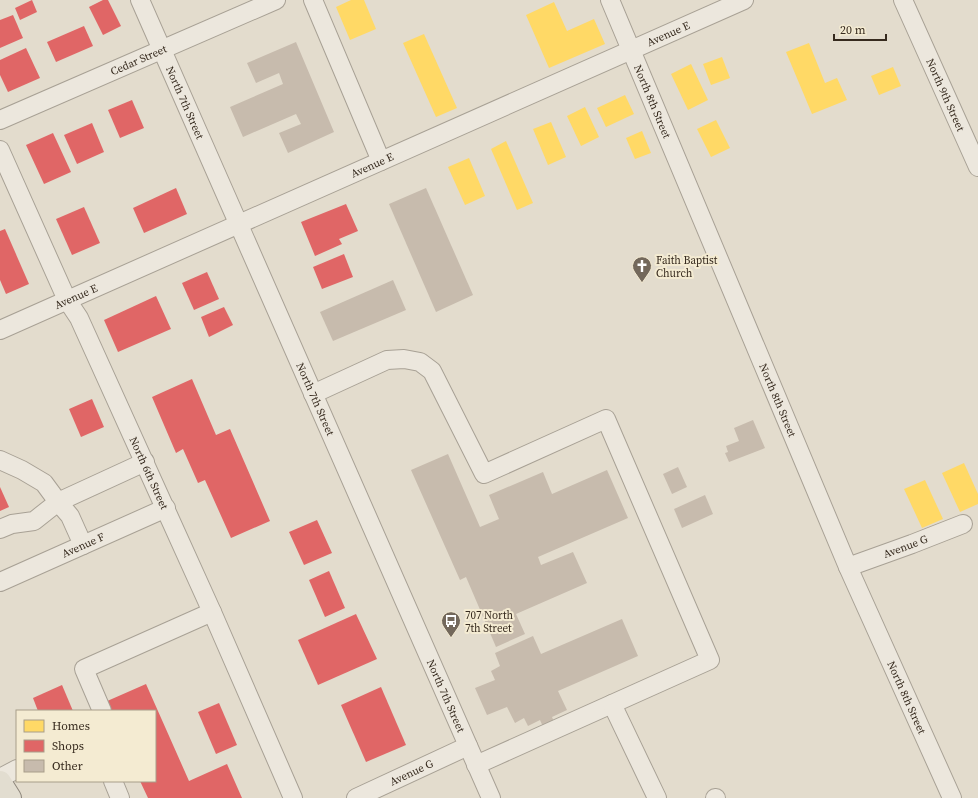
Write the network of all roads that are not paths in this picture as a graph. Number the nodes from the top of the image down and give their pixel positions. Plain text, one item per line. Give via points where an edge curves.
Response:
1 (140, 0) edge
2 (276, 0) edge
3 (313, 0) edge
4 (610, 0) edge
5 (744, 0) edge
6 (903, 0) edge
7 (162, 50) junction
8 (632, 50) junction
9 (0, 120) edge
10 (0, 150) edge
11 (381, 161) junction
12 (978, 167) edge
13 (238, 225) junction
14 (67, 300) junction
15 (0, 330) edge
16 (313, 394) junction
17 (0, 460) edge
18 (145, 462) junction
19 (58, 502) junction
20 (166, 508) junction
21 (963, 524) dead end
22 (0, 529) edge
23 (83, 545) junction
24 (848, 567) junction
25 (0, 582) edge
26 (212, 612) junction
27 (612, 704) junction
28 (102, 710) edge
29 (468, 746) junction
30 (476, 765) junction
31 (16, 770) edge
32 (0, 778) edge
33 (0, 782) edge
34 (112, 782) edge
35 (10, 798) edge
36 (120, 798) edge
37 (293, 798) edge
38 (356, 798) edge
39 (492, 798) edge
40 (657, 798) edge
41 (952, 798) edge

1 - 7 street, North 7th Street
2 - 7 street, Cedar Street
3 - 11 street
4 - 8 street, North 8th Street
5 - 8 street, Avenue E
6 - 12 street, North 9th Street
7 - 9 street, Cedar Street
7 - 13 street, North 7th Street
8 - 11 street, Avenue E
8 - 24 street, North 8th Street
10 - 14 street, North 6th Street
11 - 13 street, Avenue E
13 - 14 street, Avenue E
13 - 16 street, North 7th Street
14 - 15 street, Avenue E
14 - 18 street, North 6th Street via 79,318
16 - 27 street via 386,360 404,359 420,362 432,371 484,474 606,419 710,660
16 - 29 street, North 7th Street
17 - 19 street via 44,483
18 - 19 street
18 - 20 street, North 6th Street
19 - 22 street via 34,521 12,524
19 - 23 street via 70,516
20 - 23 street, Avenue F
20 - 26 street, North 6th Street
21 - 24 street, Avenue G
23 - 25 street, Avenue F
24 - 41 street, North 8th Street
26 - 28 street via 84,668
26 - 37 street, North 6th Street
27 - 30 street
27 - 40 street
29 - 30 street, North 7th Street
29 - 38 street, Avenue G
30 - 39 street, North 7th Street
31 - 32 street
33 - 35 main road
34 - 36 street

